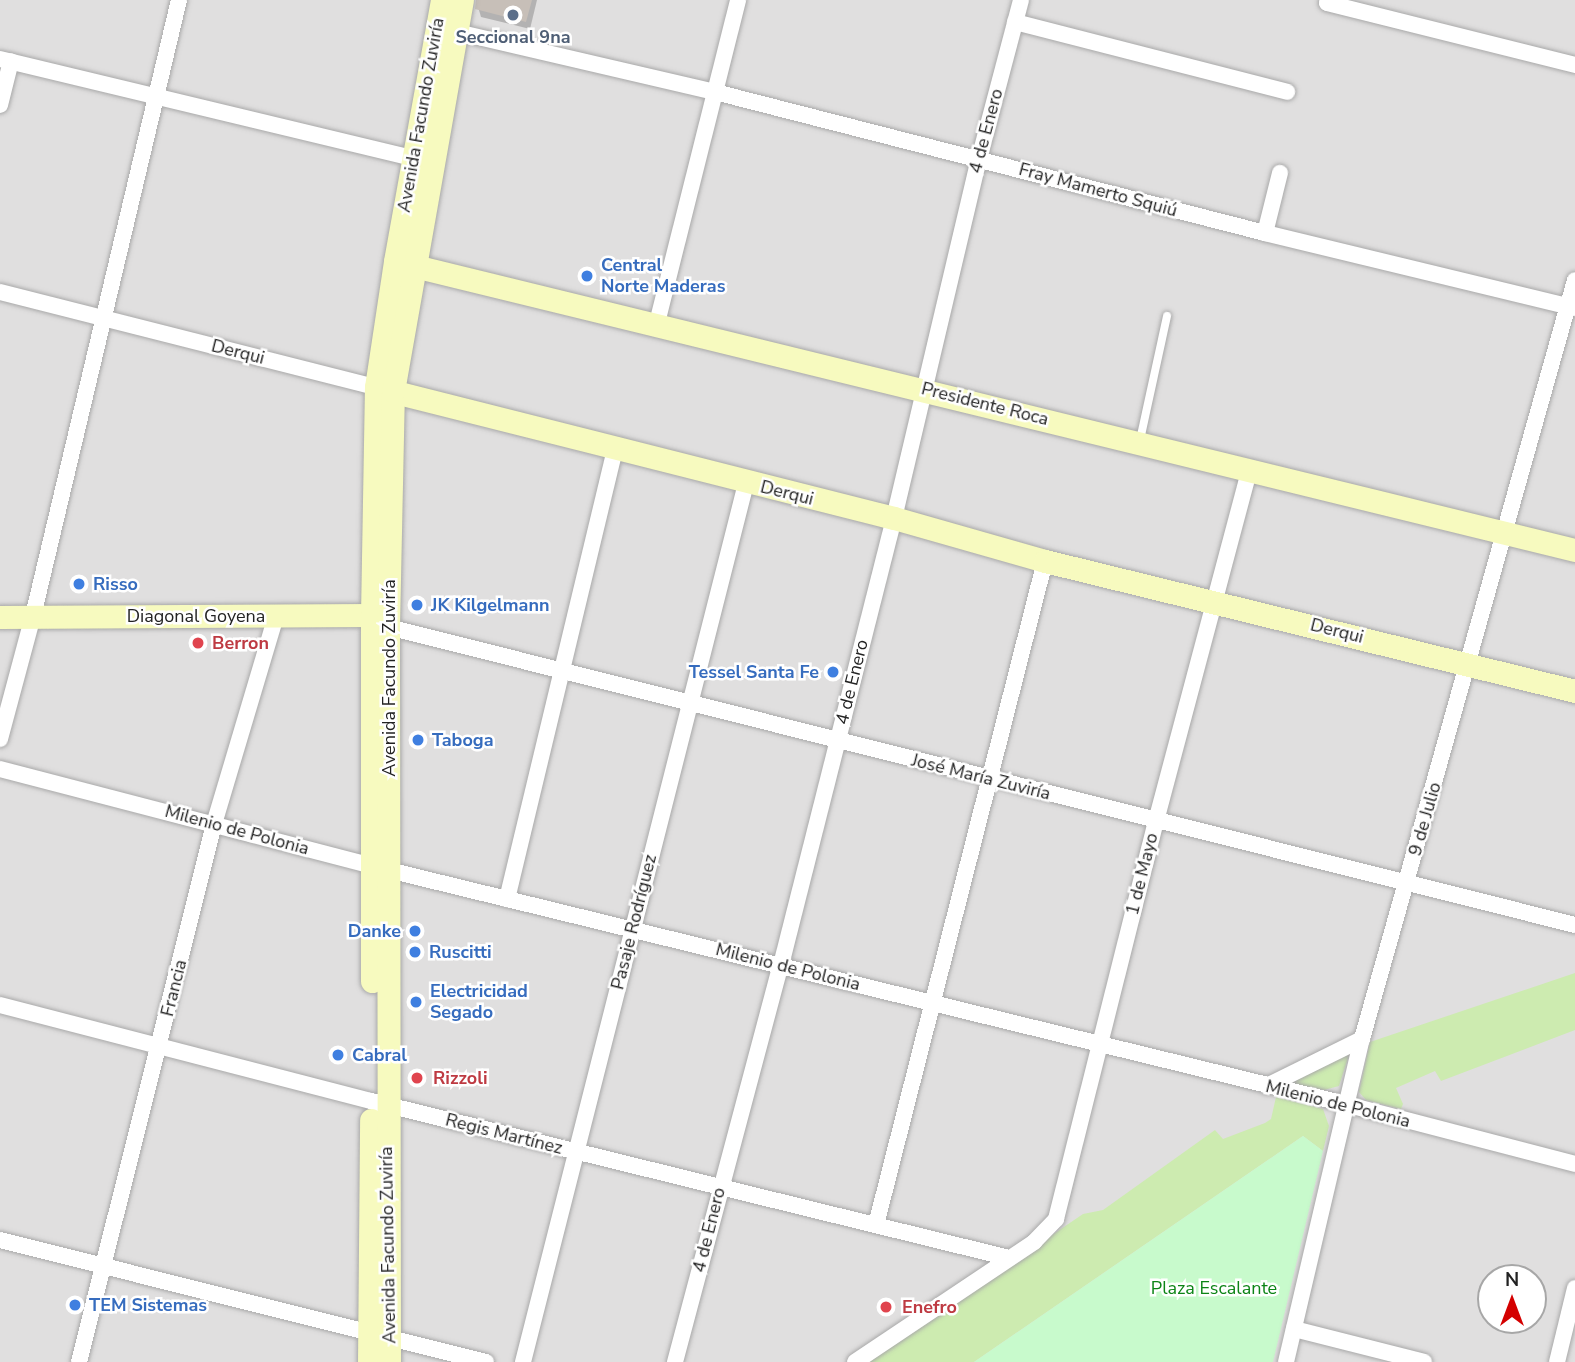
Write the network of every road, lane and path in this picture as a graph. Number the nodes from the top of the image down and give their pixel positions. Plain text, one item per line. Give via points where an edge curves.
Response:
1 (179, 0) edge
2 (442, 0) edge
3 (462, 0) edge
4 (738, 0) edge
5 (1021, 0) edge
6 (1328, 1) edge
7 (1015, 22) junction
8 (457, 32) junction
9 (5, 60) edge
10 (1575, 65) edge
11 (715, 92) junction
12 (1287, 92) dead end
13 (157, 94) junction
14 (0, 105) edge
15 (413, 158) junction
16 (979, 159) junction
17 (1280, 173) dead end
18 (1265, 233) junction
19 (404, 263) junction
20 (1575, 280) edge
21 (0, 292) edge
22 (1571, 307) edge
23 (1167, 316) dead end
24 (101, 318) junction
25 (657, 323) junction
26 (384, 389) junction
27 (924, 389) junction
28 (1139, 443) junction
29 (615, 449) junction
30 (1250, 471) junction
31 (746, 482) junction
32 (894, 518) junction
33 (1505, 533) junction
34 (1575, 550) edge
35 (1045, 561) junction
36 (1215, 601) junction
37 (33, 616) junction
38 (0, 617) edge
39 (276, 617) junction
40 (380, 621) junction
41 (1468, 663) junction
42 (561, 670) junction
43 (1575, 691) edge
44 (688, 703) junction
45 (0, 739) edge
46 (837, 741) junction
47 (0, 769) edge
48 (988, 779) junction
49 (1156, 821) junction
50 (215, 824) junction
51 (380, 867) junction
52 (1407, 882) junction
53 (507, 899) junction
54 (1575, 925) edge
55 (632, 930) junction
56 (781, 965) junction
57 (931, 1002) junction
58 (0, 1005) edge
59 (1362, 1039) junction
60 (1099, 1044) junction
61 (160, 1045) junction
62 (1267, 1086) junction
63 (379, 1102) junction
64 (1345, 1104) junction
65 (577, 1152) junction
66 (1575, 1164) edge
67 (720, 1186) junction
68 (876, 1225) junction
69 (0, 1240) edge
70 (1009, 1258) junction
71 (103, 1265) junction
72 (1575, 1288) edge
73 (1294, 1329) junction
74 (379, 1335) junction
75 (79, 1362) edge
76 (369, 1362) edge
77 (389, 1362) edge
78 (486, 1362) edge
79 (523, 1362) edge
80 (675, 1362) edge
81 (855, 1362) edge
82 (1286, 1362) edge
83 (1424, 1362) edge
84 (1557, 1362) edge

1 - 13 street
2 - 15 street, Avenida Facundo Zuviría
3 - 8 street, Avenida Facundo Zuviría
4 - 11 street
5 - 7 street, 4 de Enero
6 - 10 street
7 - 12 street
7 - 16 street, 4 de Enero
8 - 11 street, Fray Mamerto Squiú
8 - 19 street, Avenida Facundo Zuviría
9 - 13 street
9 - 14 street
11 - 16 street, Fray Mamerto Squiú
11 - 25 street
13 - 15 street
13 - 24 street
15 - 19 street, Avenida Facundo Zuviría
16 - 18 street, Fray Mamerto Squiú
16 - 27 street, 4 de Enero
17 - 18 street
18 - 22 street, Fray Mamerto Squiú
19 - 25 street, Presidente Roca
19 - 26 street, Avenida Facundo Zuviría
20 - 22 street, 9 de Julio
21 - 24 street, Derqui
22 - 33 street, 9 de Julio
23 - 28 lane
24 - 26 street, Derqui
24 - 37 street
25 - 27 street, Presidente Roca
26 - 29 street, Derqui
26 - 40 street, Avenida Facundo Zuviría
27 - 28 street, Presidente Roca
27 - 32 street, 4 de Enero
28 - 30 street, Presidente Roca
29 - 31 street, Derqui
29 - 42 street
30 - 33 street, Presidente Roca
30 - 36 street, 1 de Mayo
31 - 32 street, Derqui
31 - 44 street, Pasaje Rodríguez
32 - 35 street, Derqui
32 - 46 street, 4 de Enero
33 - 34 street, Presidente Roca
33 - 41 street, 9 de Julio
35 - 36 street, Derqui
35 - 48 street
36 - 41 street, Derqui
36 - 49 street, 1 de Mayo
37 - 38 street, Diagonal Goyena
37 - 39 street, Diagonal Goyena
37 - 45 street
39 - 40 street, Diagonal Goyena
39 - 50 street, Francia
40 - 42 street, José María Zuviría
40 - 51 street, Avenida Facundo Zuviría
41 - 43 street, Derqui
41 - 52 street, 9 de Julio
42 - 44 street, José María Zuviría
42 - 53 street
44 - 46 street, José María Zuviría
44 - 55 street, Pasaje Rodríguez
46 - 48 street, José María Zuviría
46 - 56 street, 4 de Enero
47 - 50 street, Milenio de Polonia
48 - 49 street, José María Zuviría
48 - 57 street
49 - 52 street, José María Zuviría
49 - 60 street, 1 de Mayo
50 - 51 street, Milenio de Polonia
50 - 61 street, Francia
51 - 53 street, Milenio de Polonia
51 - 63 street, Avenida Facundo Zuviría
52 - 54 street, José María Zuviría
52 - 59 street, 9 de Julio
53 - 55 street, Milenio de Polonia
55 - 56 street, Milenio de Polonia
55 - 65 street, Pasaje Rodríguez
56 - 57 street, Milenio de Polonia
56 - 67 street, 4 de Enero
57 - 60 street, Milenio de Polonia
57 - 68 street
58 - 61 street, Regis Martínez
59 - 62 street
59 - 64 street, 9 de Julio
60 - 62 street, Milenio de Polonia
60 - 70 street, 1 de Mayo via 1056,1219 1045,1233
61 - 63 street, Regis Martínez
61 - 71 street, Francia
62 - 64 street, Milenio de Polonia
63 - 65 street, Regis Martínez
63 - 74 street, Avenida Facundo Zuviría
64 - 66 street, Milenio de Polonia
64 - 73 street, 9 de Julio
65 - 67 street, Regis Martínez
65 - 79 street, Pasaje Rodríguez
67 - 68 street, Regis Martínez
67 - 80 street, 4 de Enero
68 - 70 street, Regis Martínez
69 - 71 street
70 - 81 street, 1 de Mayo
71 - 74 street
71 - 75 street, Francia
72 - 84 street
73 - 82 street, 9 de Julio
73 - 83 street
74 - 76 street, Avenida Facundo Zuviría
74 - 77 street, Avenida Facundo Zuviría
74 - 78 street

